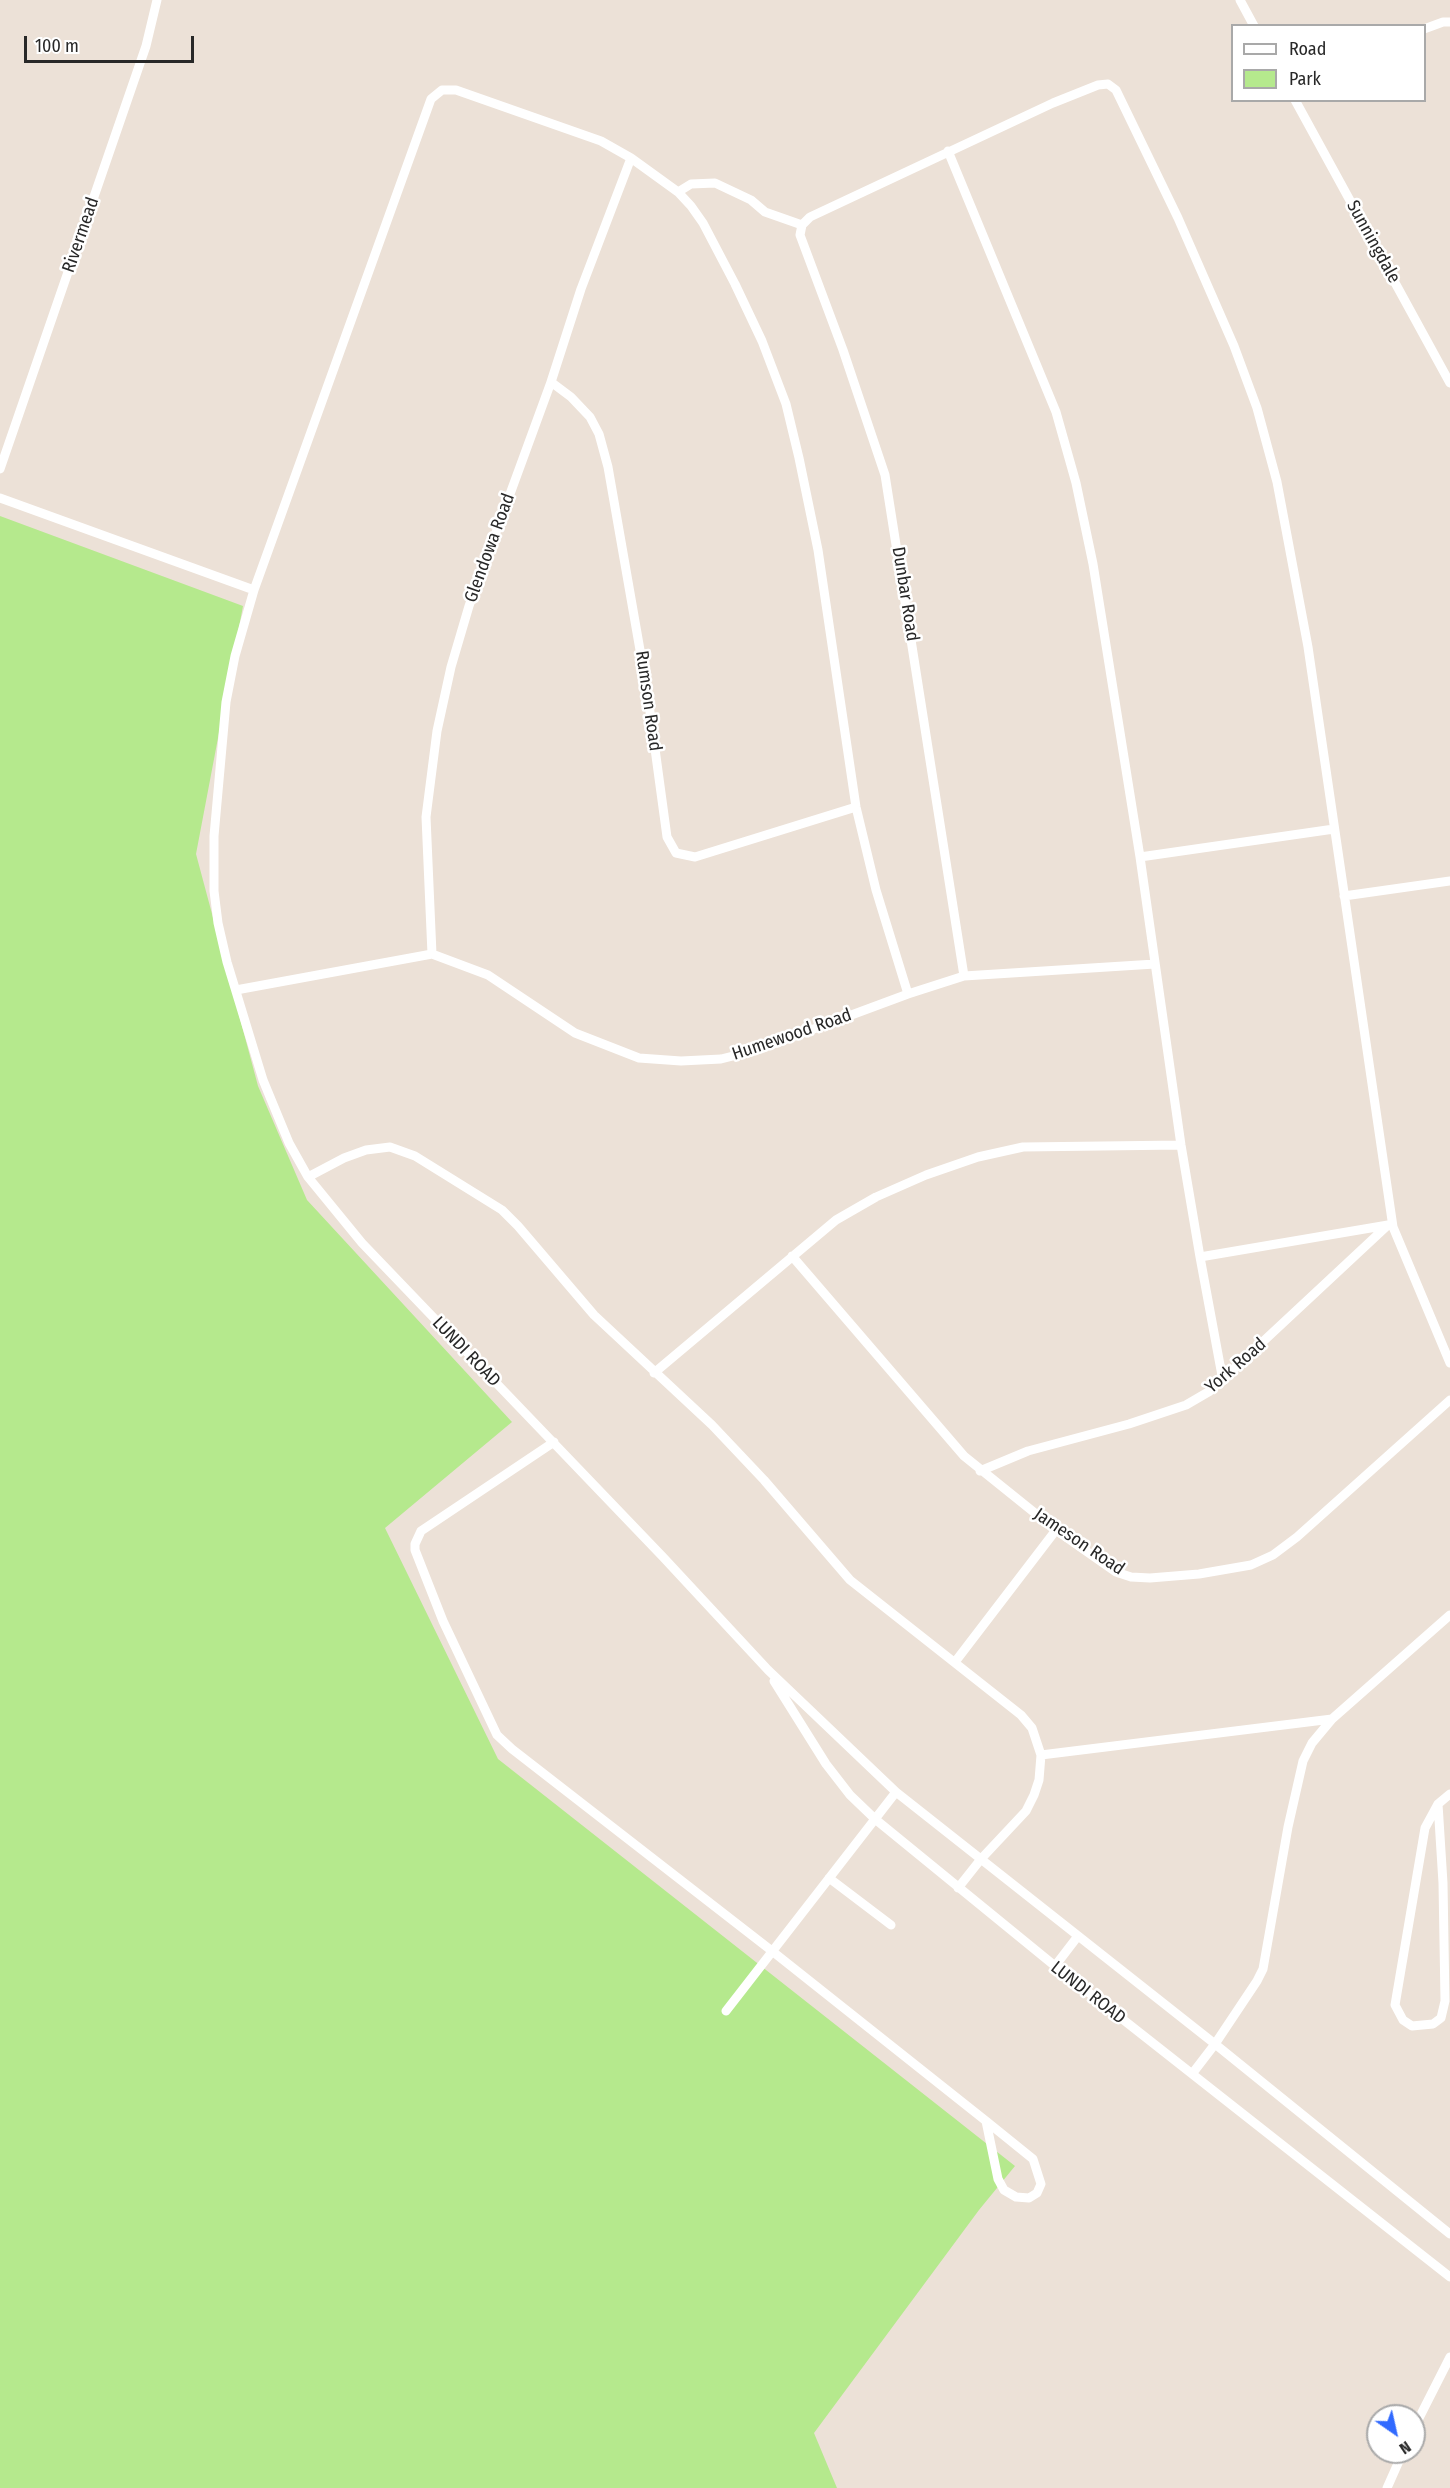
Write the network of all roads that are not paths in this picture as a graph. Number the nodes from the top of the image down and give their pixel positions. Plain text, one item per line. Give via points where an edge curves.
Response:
1 (157, 0) edge
2 (1240, 0) edge
3 (1450, 22) edge
4 (1253, 24) edge
5 (1426, 29) edge
6 (1296, 102) edge
7 (948, 152) junction
8 (631, 158) junction
9 (678, 192) junction
10 (802, 225) junction
11 (551, 382) junction
12 (1450, 383) edge
13 (0, 469) edge
14 (0, 498) edge
15 (254, 590) junction
16 (856, 807) junction
17 (1334, 829) junction
18 (1140, 857) junction
19 (1450, 881) edge
20 (1344, 896) junction
21 (432, 954) junction
22 (1155, 964) junction
23 (964, 976) junction
24 (236, 990) junction
25 (908, 994) junction
26 (1181, 1144) junction
27 (308, 1177) junction
28 (1391, 1226) junction
29 (792, 1256) junction
30 (1200, 1257) junction
31 (1450, 1364) edge
32 (654, 1373) junction
33 (1223, 1381) junction
34 (1450, 1400) edge
35 (554, 1442) junction
36 (980, 1471) junction
37 (1056, 1530) junction
38 (1450, 1615) edge
39 (956, 1662) junction
40 (768, 1670) junction
41 (1332, 1719) junction
42 (1041, 1755) junction
43 (896, 1792) junction
44 (1450, 1794) edge
45 (1438, 1804) junction
46 (875, 1819) junction
47 (981, 1858) junction
48 (829, 1878) junction
49 (958, 1888) junction
50 (891, 1925) dead end
51 (1078, 1936) junction
52 (772, 1951) junction
53 (1055, 1966) junction
54 (726, 2011) dead end
55 (1215, 2044) junction
56 (1192, 2074) junction
57 (986, 2121) junction
58 (1450, 2234) edge
59 (1450, 2277) edge
60 (1450, 2357) edge
61 (1426, 2404) edge
62 (1398, 2464) edge
63 (1388, 2488) edge

1 - 13 street, Rivermead via 146,46
2 - 4 street
3 - 5 street
6 - 12 street, Sunningdale
7 - 10 street via 810,217
7 - 17 street via 1098,85 1108,84 1116,90 1178,219 1257,408 1277,482 1308,647
7 - 18 street via 1056,412 1076,483 1093,564
8 - 9 street, LUNDI ROAD
8 - 11 street, Glendowa Road via 581,289
8 - 15 street, LUNDI ROAD via 601,141 456,90 442,90 431,99
9 - 10 street via 700,182 715,183 765,212
9 - 16 street, LUNDI ROAD via 703,223 735,284 786,404 818,550
10 - 23 street, Dunbar Road via 800,235 885,475
11 - 16 street, Rumson Road via 590,417 608,467 647,690 667,837 676,853 695,857
11 - 21 street, Glendowa Road via 469,606 442,703 426,817
14 - 15 street
15 - 24 street, LUNDI ROAD via 226,702 216,796 214,891 218,923
16 - 25 street, LUNDI ROAD
17 - 18 street
17 - 20 street
18 - 22 street
19 - 20 street
20 - 28 street
21 - 24 street
21 - 25 street, Humewood Road via 488,975 575,1034 639,1058 681,1061 730,1057
22 - 23 street, Humewood Road
22 - 26 street
23 - 25 street, Humewood Road
24 - 27 street, LUNDI ROAD via 263,1080
26 - 29 street via 1023,1147 978,1157 876,1197 836,1220
26 - 30 street
27 - 32 street via 344,1158 376,1148 396,1149 415,1156 502,1210 594,1315
27 - 35 street, LUNDI ROAD via 362,1243
28 - 30 street
28 - 31 street
28 - 33 street, York Road
29 - 32 street
29 - 36 street, Jameson Road via 925,1413
30 - 33 street
32 - 39 street via 712,1425 850,1580
33 - 36 street, York Road via 1186,1405 1028,1451
34 - 37 street, Jameson Road via 1297,1537 1251,1566 1199,1574 1131,1577 1116,1572
35 - 40 street, LUNDI ROAD
35 - 52 street via 421,1532 415,1550 443,1621 490,1724 502,1740
36 - 37 street, Jameson Road
37 - 39 street
38 - 41 street
39 - 42 street via 1021,1715 1032,1728
40 - 43 street, LUNDI ROAD
40 - 46 street, LUNDI ROAD via 826,1764
41 - 42 street
41 - 55 street via 1312,1743 1304,1761 1263,1969
42 - 47 street via 1039,1780 1026,1811
43 - 46 street
43 - 47 street, LUNDI ROAD
44 - 45 street
45 - 45 street via 1445,2001 1441,2018 1433,2024 1412,2026 1402,2020 1395,2005 1425,1828
46 - 48 street
46 - 49 street, LUNDI ROAD
47 - 49 street
47 - 51 street, LUNDI ROAD
48 - 50 street
48 - 52 street
49 - 53 street, LUNDI ROAD
51 - 53 street
51 - 55 street, LUNDI ROAD
52 - 54 street
52 - 57 street
53 - 56 street, LUNDI ROAD
55 - 56 street
55 - 58 street, LUNDI ROAD
56 - 59 street, LUNDI ROAD
57 - 57 street via 998,2179 1004,2190 1016,2197 1029,2198 1037,2193 1041,2184 1033,2159
60 - 61 street
62 - 63 street

